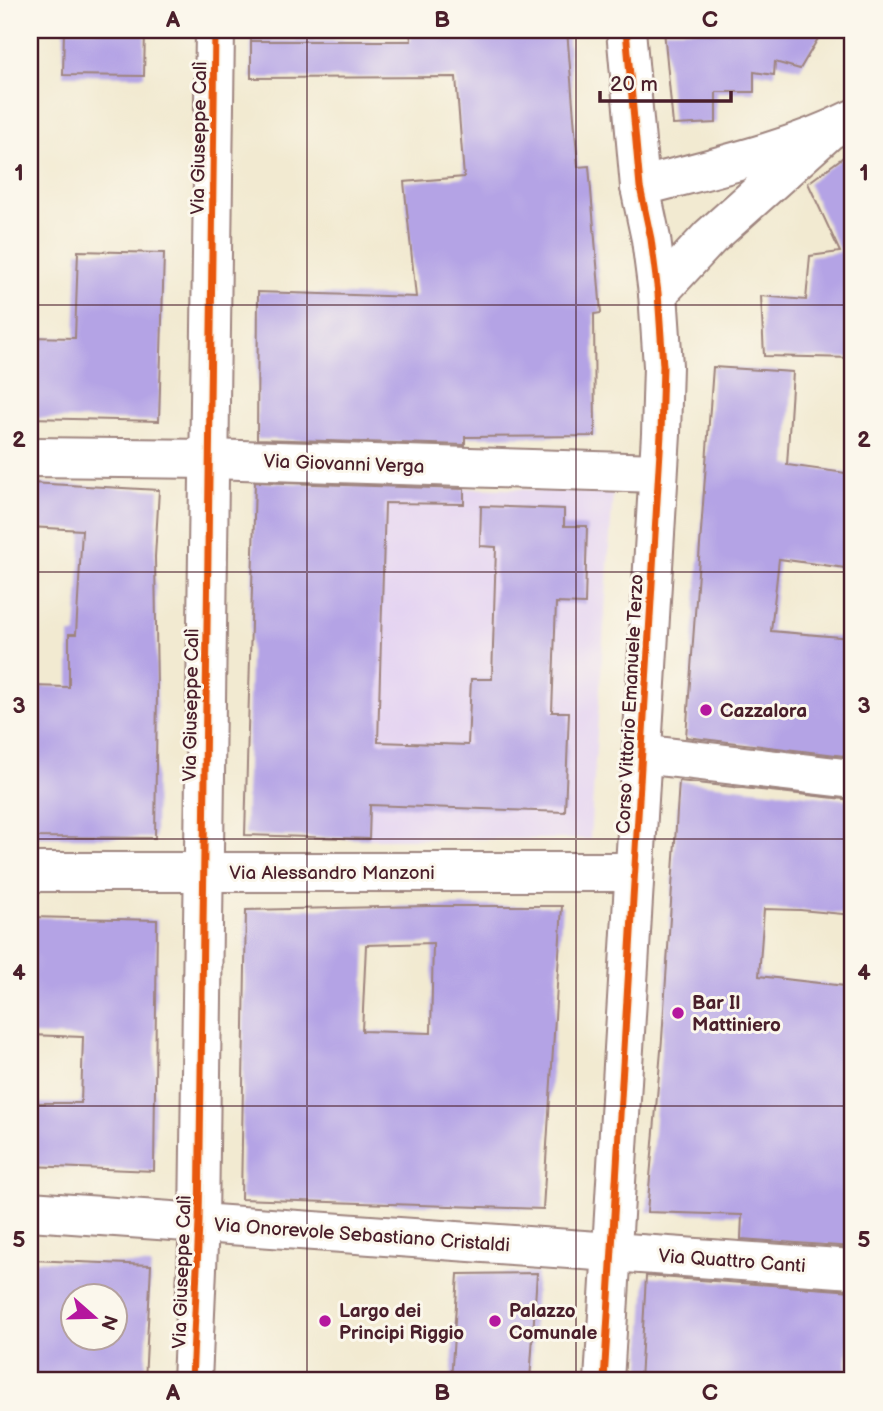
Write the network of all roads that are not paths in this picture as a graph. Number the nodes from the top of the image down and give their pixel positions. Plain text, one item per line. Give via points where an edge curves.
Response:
1 (215, 30) edge
2 (626, 30) edge
3 (840, 126) edge
4 (640, 187) junction
5 (658, 293) junction
6 (30, 457) edge
7 (210, 459) junction
8 (658, 473) junction
9 (641, 754) junction
10 (853, 779) edge
11 (30, 872) edge
12 (204, 872) junction
13 (634, 872) junction
14 (30, 1211) edge
15 (200, 1223) junction
16 (611, 1251) junction
17 (853, 1269) edge
18 (192, 1381) edge
19 (604, 1381) edge

1 - 7 street, Via Giuseppe Calì
2 - 4 street, Corso Vittorio Emanuele Terzo
3 - 4 street via 749,158
3 - 5 street via 710,237
4 - 5 street, Corso Vittorio Emanuele Terzo
5 - 8 street, Corso Vittorio Emanuele Terzo via 663,366
6 - 7 street, Via Giovanni Verga
7 - 8 street, Via Giovanni Verga
7 - 12 street, Via Giuseppe Calì
8 - 9 street, Corso Vittorio Emanuele Terzo
9 - 10 street
9 - 13 street, Corso Vittorio Emanuele Terzo
11 - 12 street, Via Alessandro Manzoni
12 - 13 street, Via Alessandro Manzoni
12 - 15 street, Via Giuseppe Calì
13 - 16 street, Corso Vittorio Emanuele Terzo
14 - 15 street, Via Onorevole Sebastiano Cristaldi
15 - 16 street, Via Onorevole Sebastiano Cristaldi
15 - 18 street, Via Giuseppe Calì
16 - 17 street, Via Quattro Canti
16 - 19 street, Corso Vittorio Emanuele Terzo

